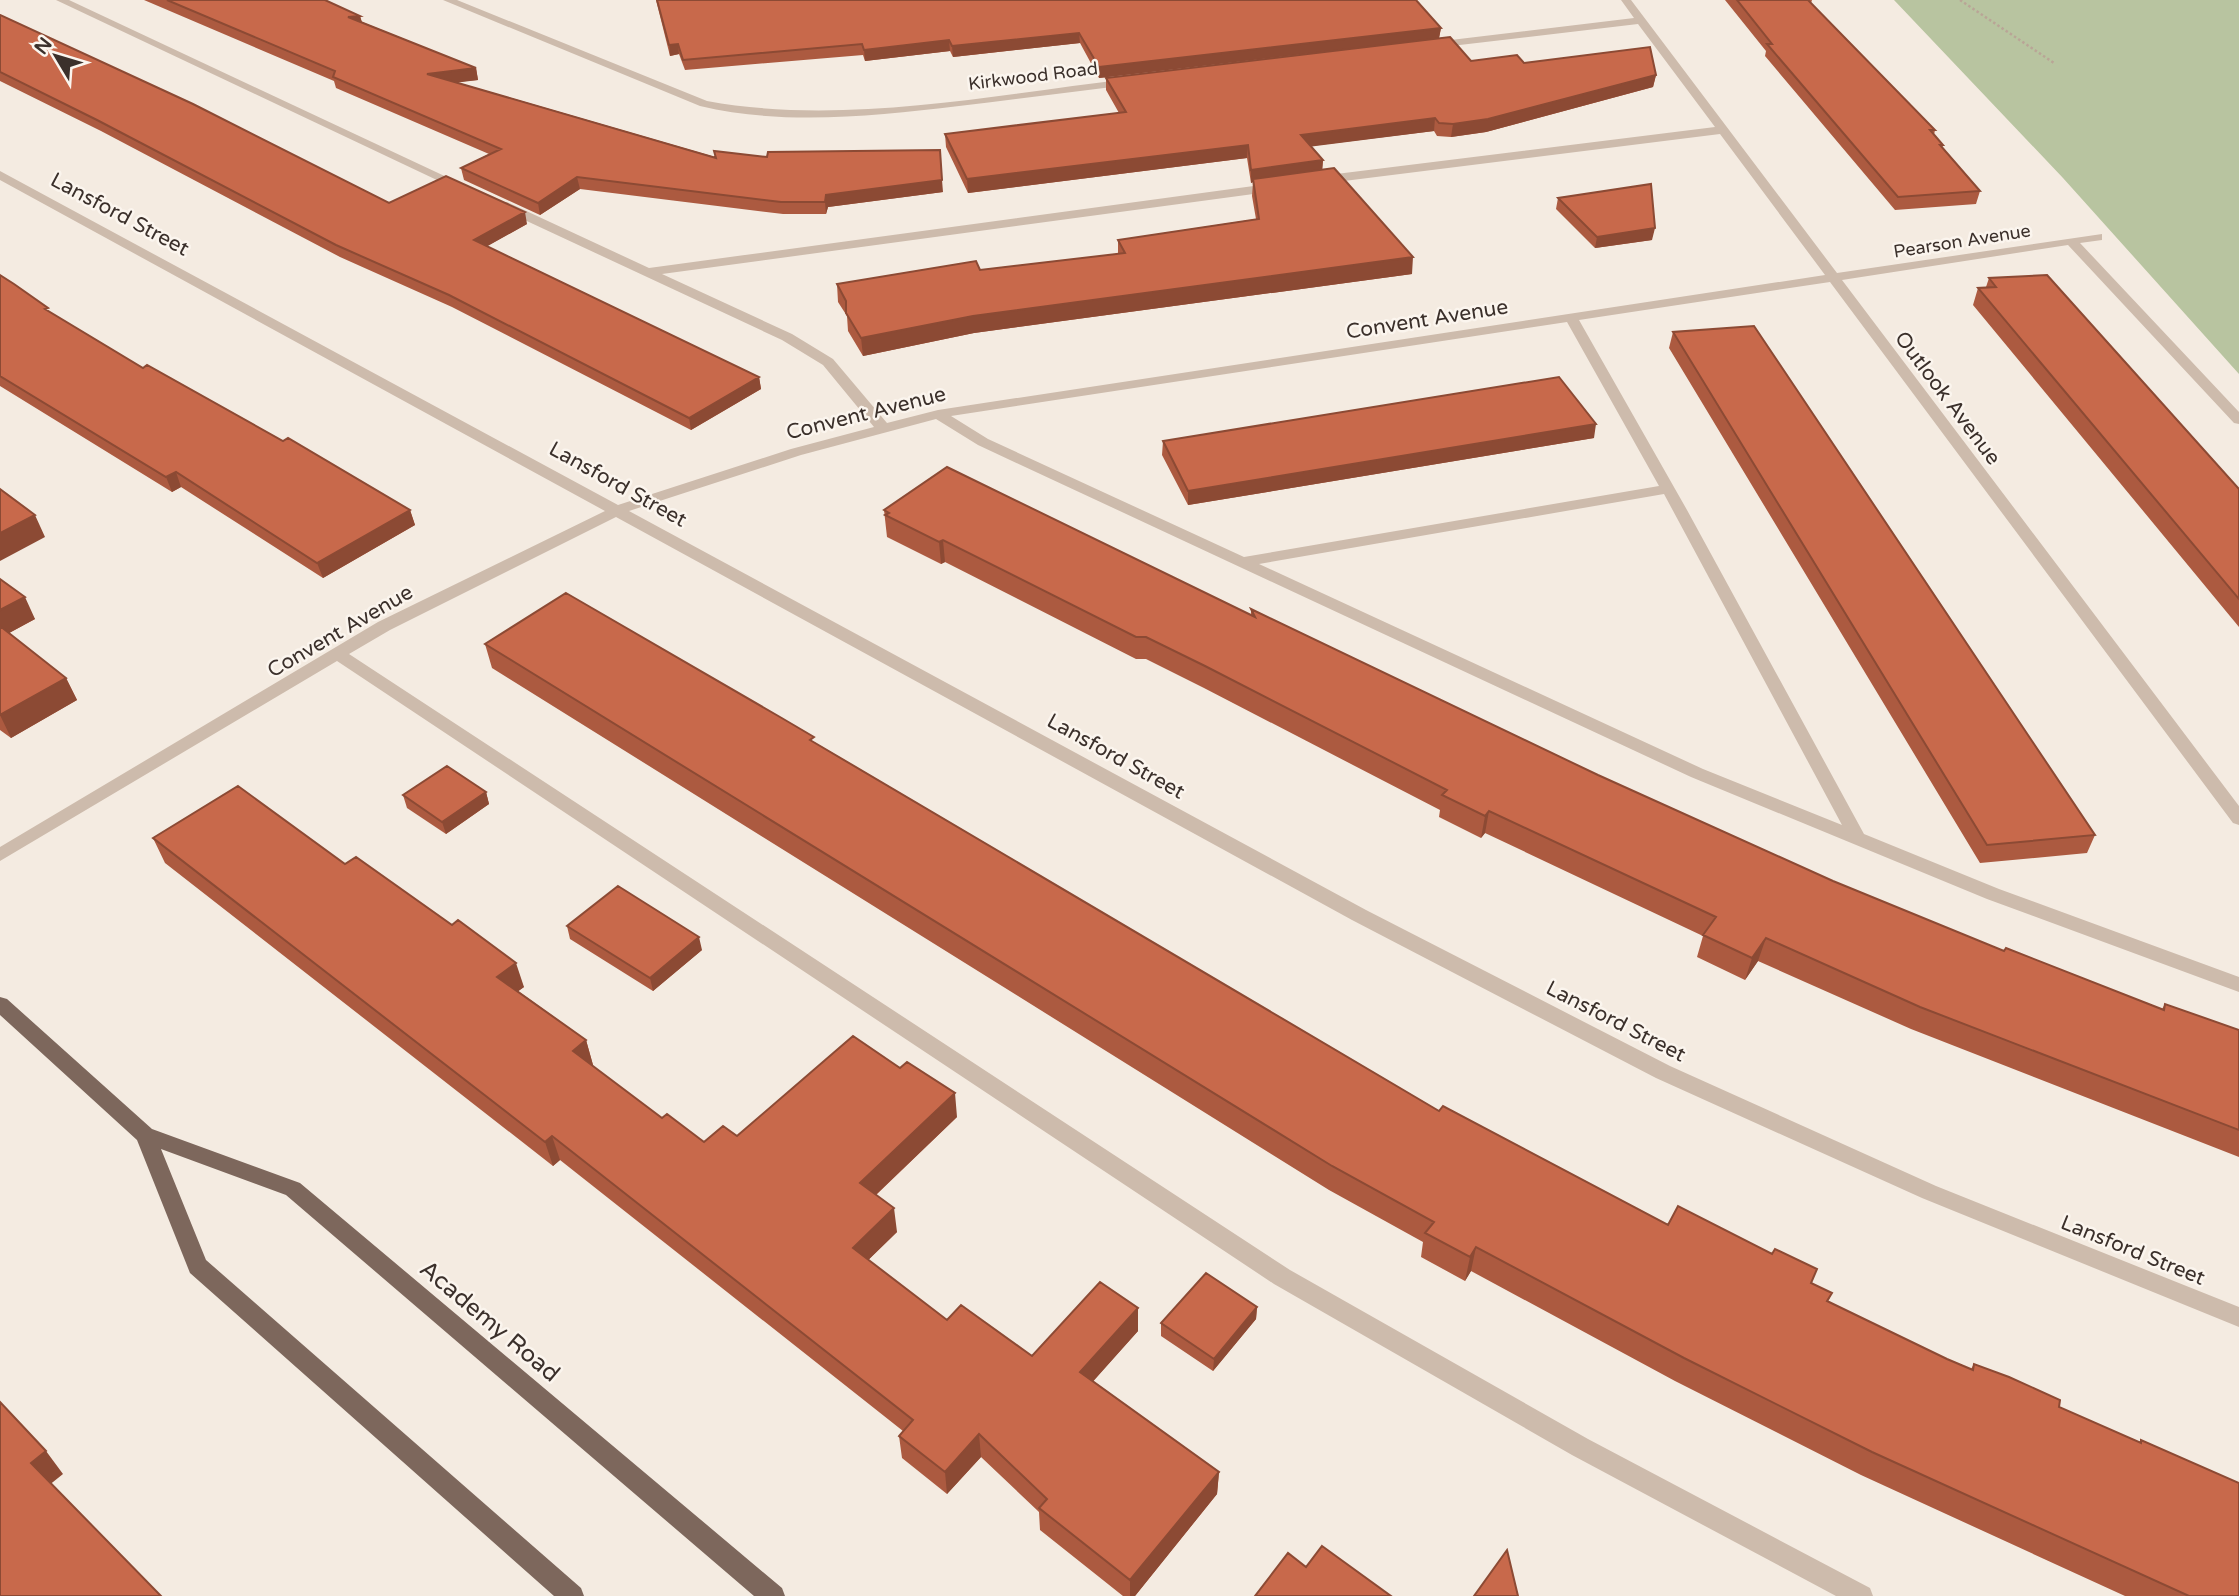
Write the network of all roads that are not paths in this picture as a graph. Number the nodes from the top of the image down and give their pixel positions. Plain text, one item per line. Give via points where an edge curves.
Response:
1 (61, 0) edge
2 (448, 0) edge
3 (1626, 0) edge
4 (1641, 20) junction
5 (1421, 47) edge
6 (1145, 80) edge
7 (1723, 130) junction
8 (0, 175) edge
9 (1307, 182) edge
10 (1293, 184) edge
11 (2098, 237) dead end
12 (2072, 242) junction
13 (648, 272) junction
14 (1832, 278) junction
15 (1572, 318) junction
16 (938, 414) junction
17 (2239, 420) edge
18 (884, 429) junction
19 (1668, 489) junction
20 (618, 510) junction
21 (1243, 562) junction
22 (338, 654) junction
23 (2239, 819) edge
24 (1859, 841) junction
25 (0, 855) edge
26 (2239, 985) edge
27 (0, 1004) edge
28 (145, 1135) junction
29 (2239, 1317) edge
30 (572, 1596) edge
31 (773, 1596) edge
32 (1861, 1596) edge

1 - 13 street
2 - 6 street, Kirkwood Road via 704,104 746,113 855,115
3 - 4 street, Outlook Avenue
4 - 5 street
4 - 7 street, Outlook Avenue
7 - 9 street
7 - 14 street, Outlook Avenue
8 - 20 street, Lansford Street
10 - 13 street
11 - 12 street, Pearson Avenue
12 - 14 street, Pearson Avenue
12 - 17 street
13 - 18 street via 788,337 828,362
14 - 15 street, Convent Avenue
14 - 23 street, Outlook Avenue
15 - 16 street, Convent Avenue
15 - 19 street
16 - 18 street, Convent Avenue
16 - 21 street via 983,442
18 - 20 street, Convent Avenue via 796,452
19 - 21 street
19 - 24 street
20 - 22 street, Convent Avenue via 384,626
20 - 29 street, Lansford Street via 1359,915 1663,1072 1929,1192
21 - 24 street via 1696,773
22 - 25 street, Convent Avenue
22 - 32 street via 1282,1278 1580,1447
24 - 26 street
27 - 28 main road, Academy Road
28 - 30 main road, Academy Road via 198,1266
28 - 31 main road, Academy Road via 293,1189

